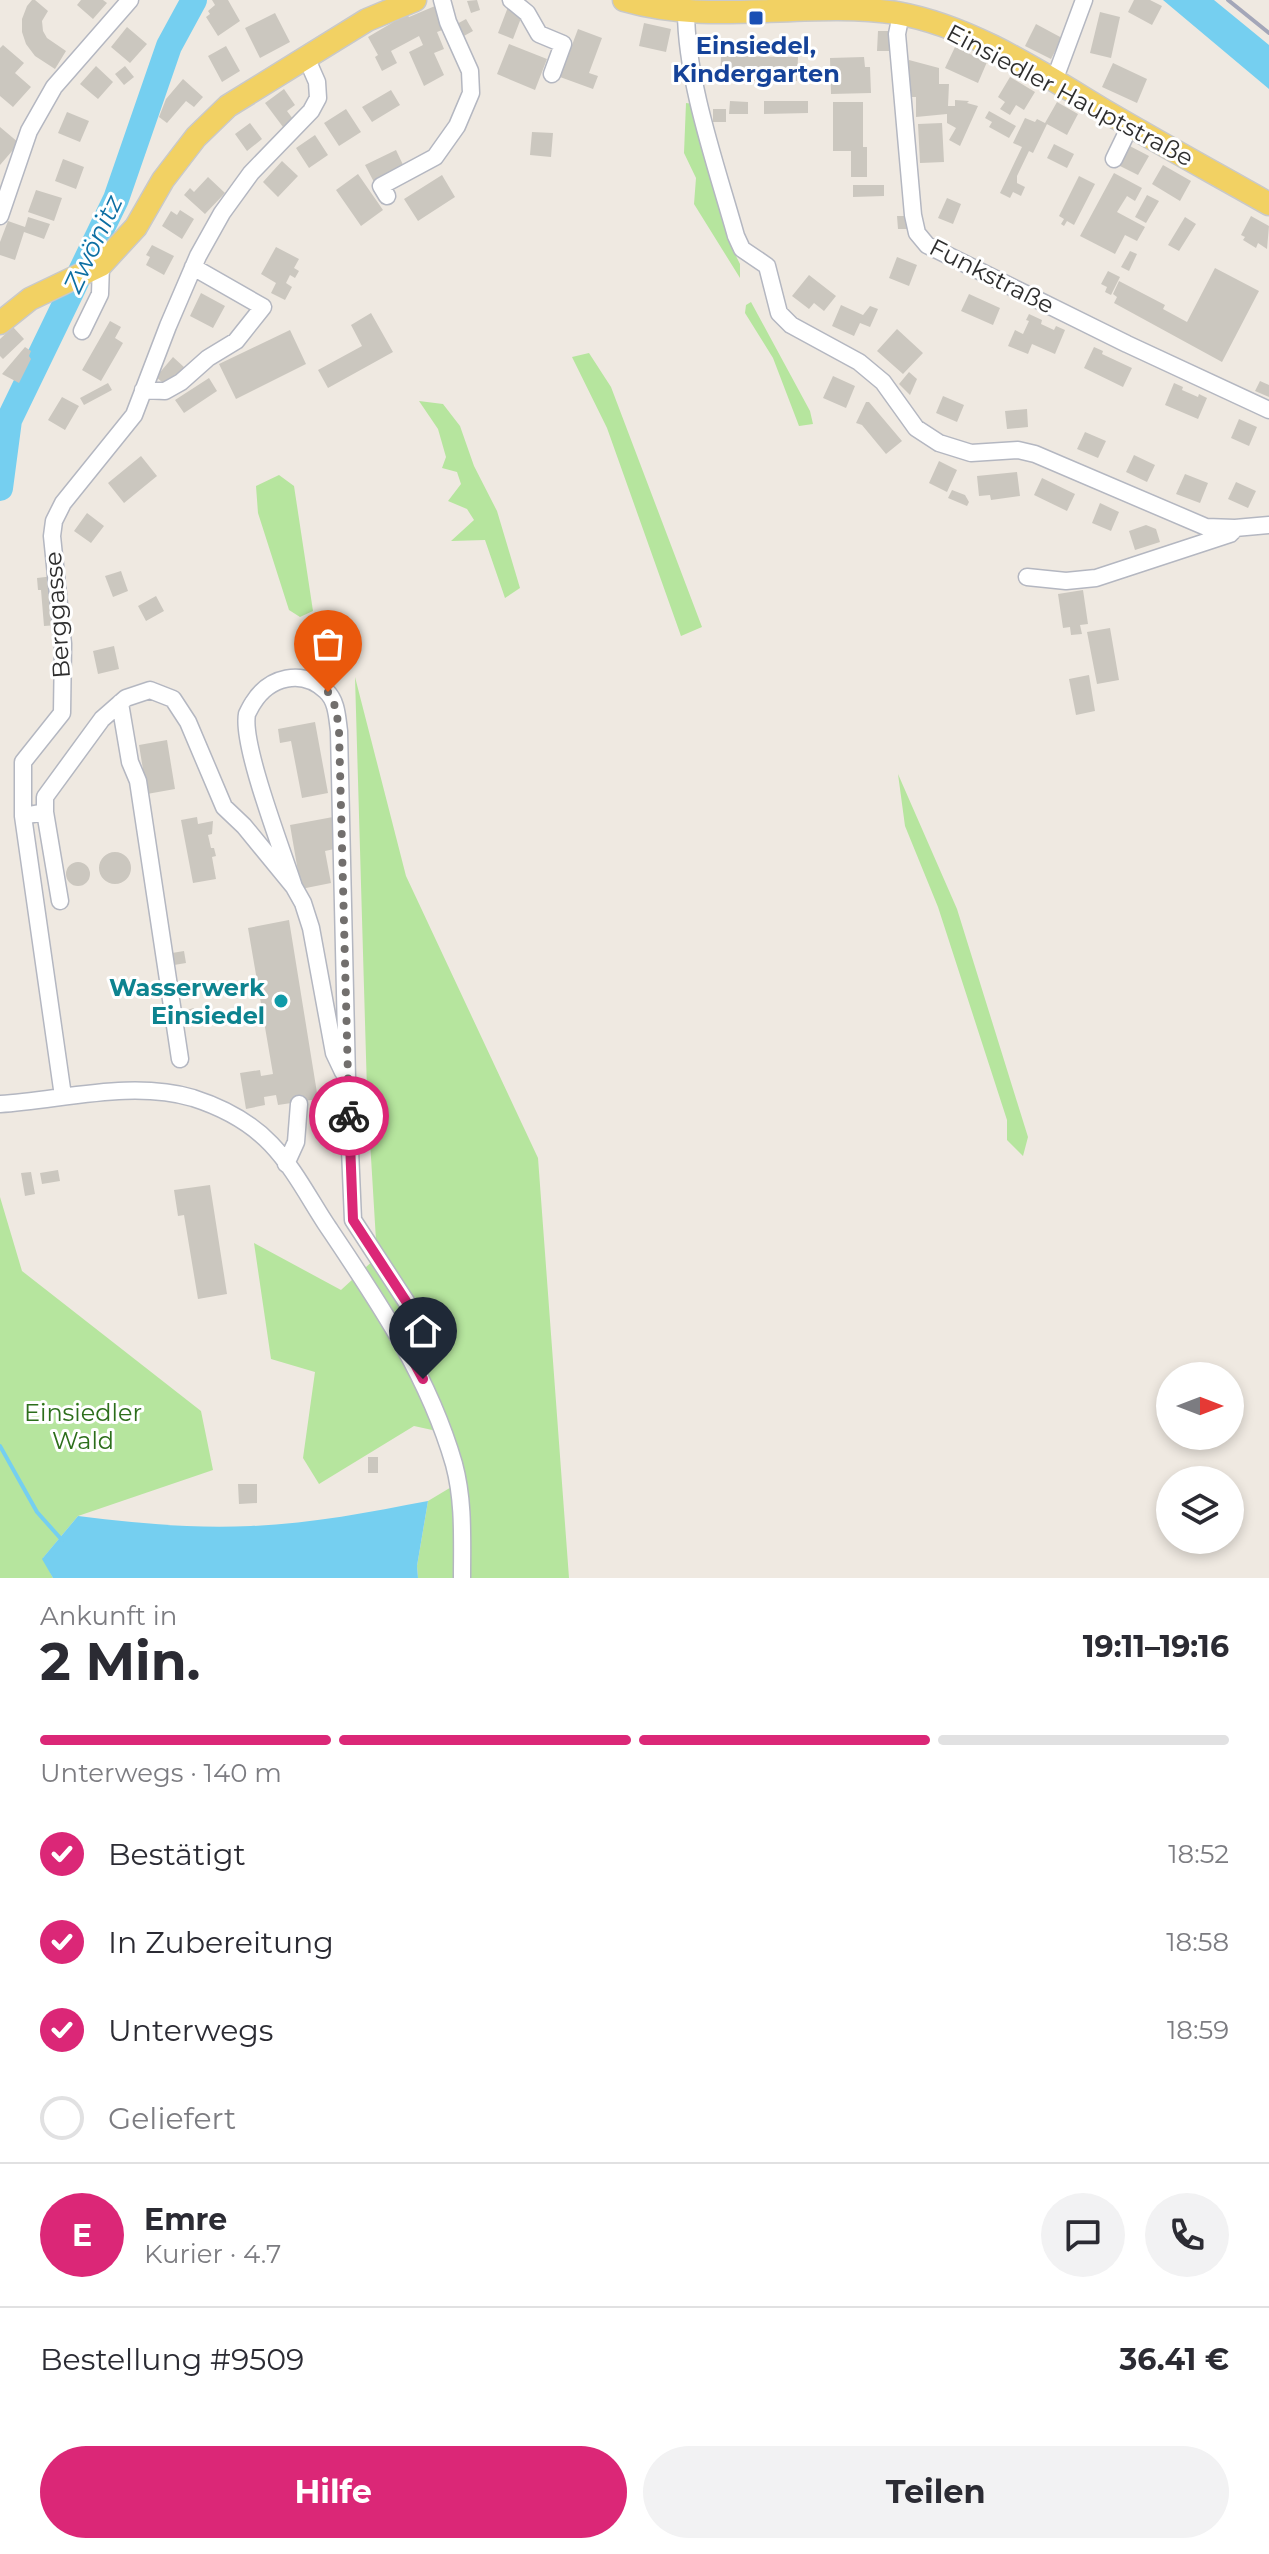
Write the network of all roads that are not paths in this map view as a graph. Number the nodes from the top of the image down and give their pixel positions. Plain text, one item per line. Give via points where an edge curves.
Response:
1 (415, 0) edge
2 (442, 0) edge
3 (511, 0) edge
4 (624, 0) edge
5 (1084, 0) edge
6 (124, 2) edge
7 (771, 5) edge
8 (679, 7) edge
9 (901, 14) junction
10 (306, 57) junction
11 (552, 74) dead end
12 (1054, 81) junction
13 (1130, 126) junction
14 (1114, 159) dead end
15 (387, 196) dead end
16 (1269, 204) edge
17 (0, 216) edge
18 (101, 265) junction
19 (193, 267) junction
20 (3, 316) edge
21 (82, 331) dead end
22 (143, 390) junction
23 (1269, 410) edge
24 (1269, 525) edge
25 (1235, 528) junction
26 (1027, 577) dead end
27 (120, 703) junction
28 (45, 812) junction
29 (23, 816) junction
30 (294, 887) junction
31 (60, 901) dead end
32 (180, 1059) dead end
33 (347, 1079) junction
34 (63, 1096) junction
35 (0, 1104) edge
36 (299, 1104) dead end
37 (286, 1164) junction
38 (403, 1342) junction
39 (462, 1578) edge

1 - 10 main road via 367,20
2 - 15 street via 470,71 471,93 435,157 381,186
3 - 11 street via 527,13 539,34 563,44
4 - 8 main road, Einsiedler Hauptstraße
5 - 12 street
6 - 17 street via 54,87 29,131
7 - 8 main road, Einsiedler Hauptstraße
7 - 9 main road, Einsiedler Hauptstraße
8 - 25 street via 736,236 742,249 767,266 779,313 791,325 859,362 883,382 916,428 939,443 971,453 1035,454 1206,527
9 - 12 main road, Einsiedler Hauptstraße via 972,36
9 - 23 street, Funkstraße via 897,34 913,215 927,245
10 - 18 main road via 228,106 196,137 136,227
10 - 19 street, Berggasse via 318,98 251,173
12 - 13 main road, Einsiedler Hauptstraße
13 - 14 street
13 - 16 main road, Einsiedler Hauptstraße
18 - 20 main road
18 - 21 street via 100,294
19 - 22 street, Berggasse
19 - 22 street via 263,307 236,341 181,382 165,391
22 - 29 street, Berggasse via 134,415 54,521 62,713 23,762
24 - 25 street
25 - 26 street via 1096,578
27 - 28 street via 102,719 45,797
27 - 30 street via 150,690 173,699 224,807
27 - 32 street via 138,781
28 - 29 street
28 - 31 street
29 - 34 street, Berggasse
30 - 33 street via 311,928 334,1053
30 - 33 street via 248,742 247,713 260,691 297,676 328,692 339,731
33 - 38 street via 353,1220 415,1315 414,1330
34 - 35 street
34 - 37 street via 143,1091 192,1098 234,1115 270,1143
36 - 37 street via 296,1142
37 - 38 street
38 - 39 street via 423,1379 455,1467 463,1511

